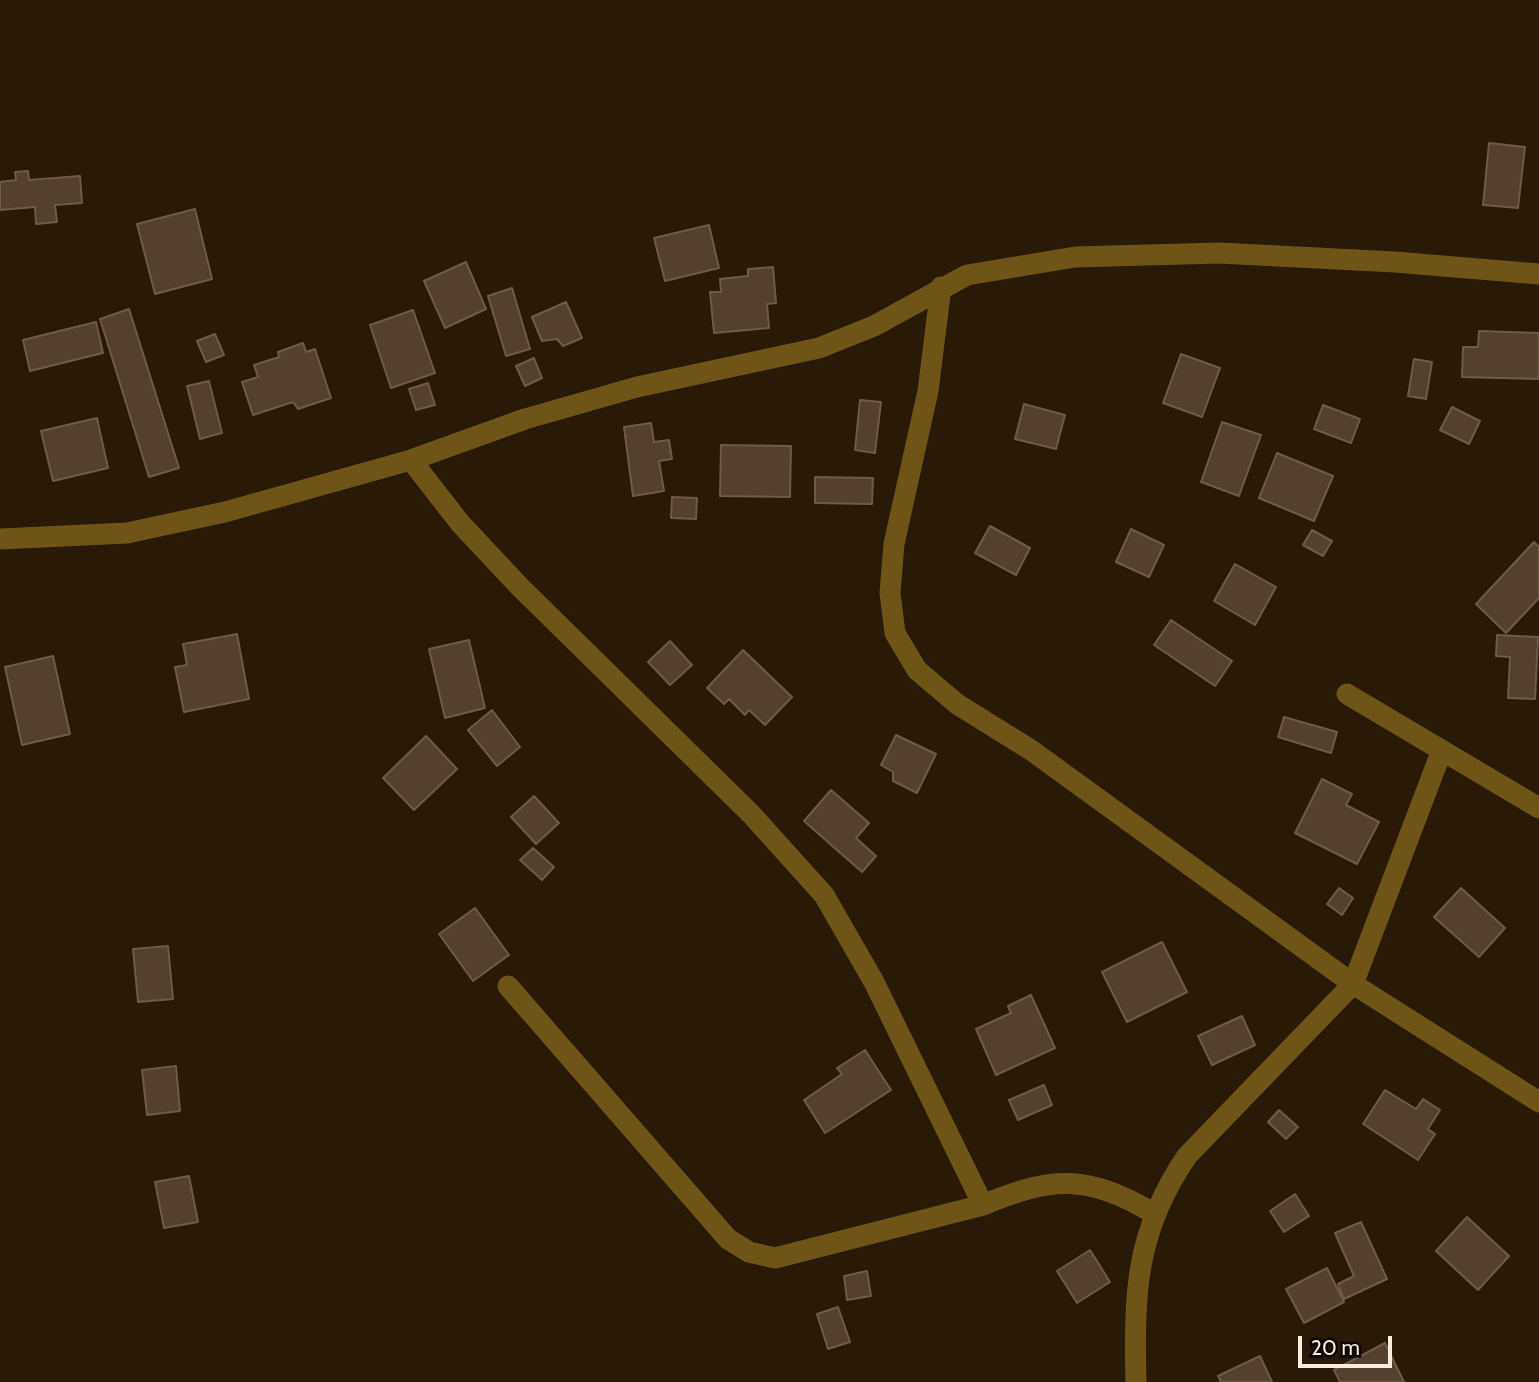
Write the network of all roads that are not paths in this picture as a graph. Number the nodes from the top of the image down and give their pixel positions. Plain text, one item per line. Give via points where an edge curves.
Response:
1 (1539, 274) edge
2 (941, 287) junction
3 (411, 460) junction
4 (0, 539) edge
5 (1347, 694) dead end
6 (1442, 750) junction
7 (1539, 808) edge
8 (1353, 984) junction
9 (508, 985) dead end
10 (1539, 1102) edge
11 (983, 1205) junction
12 (1153, 1213) junction
13 (1136, 1382) edge

1 - 2 street via 1219,253 1075,257 967,275
2 - 3 street via 874,326 819,348 637,387 525,419
2 - 8 street via 928,391 894,544 890,593 895,633 917,670 957,704 1031,750
3 - 4 street via 225,512 128,533
3 - 11 street via 460,523 519,586 751,814 824,895 874,982
5 - 6 street
6 - 7 street
6 - 8 street
8 - 10 street
8 - 12 street via 1187,1156
9 - 11 street via 728,1239 749,1252 775,1258
11 - 12 street via 1021,1189 1068,1181 1114,1194
12 - 13 street via 1135,1308

